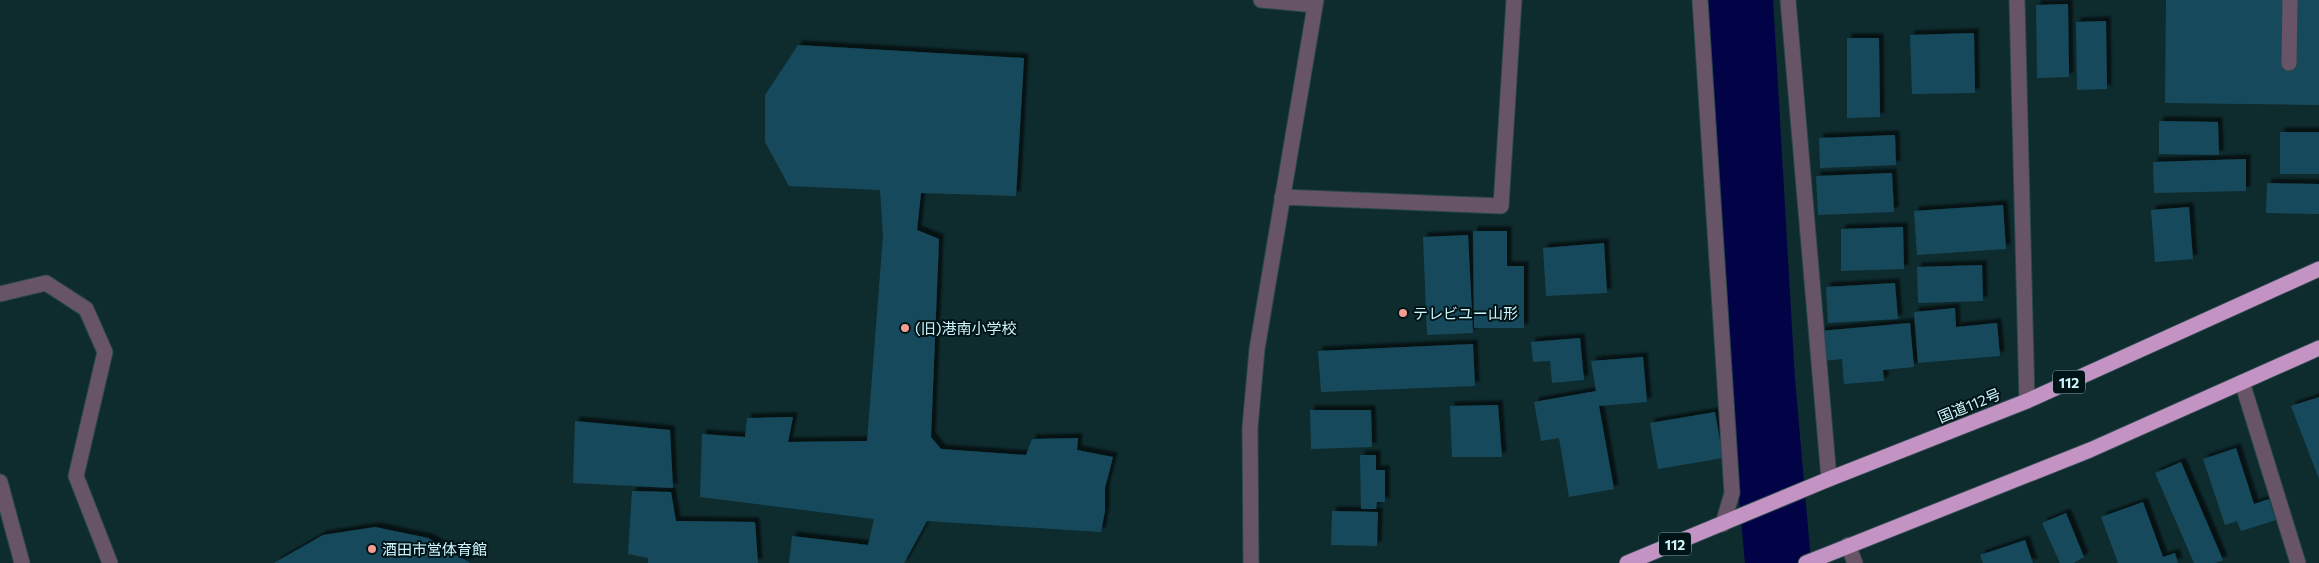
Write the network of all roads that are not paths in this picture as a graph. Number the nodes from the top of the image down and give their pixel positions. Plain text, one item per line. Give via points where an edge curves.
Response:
1 (1261, 0) edge
2 (1514, 0) edge
3 (1700, 0) edge
4 (1788, 0) edge
5 (2017, 0) edge
6 (2290, 0) edge
7 (1315, 2) edge
8 (2289, 63) dead end
9 (1282, 196) junction
10 (2319, 269) edge
11 (0, 294) edge
12 (2319, 348) edge
13 (2242, 382) junction
14 (2027, 401) junction
15 (0, 482) edge
16 (1823, 482) junction
17 (1723, 524) junction
18 (1848, 545) junction
19 (1810, 561) edge
20 (22, 563) edge
21 (110, 563) edge
22 (1251, 563) edge
23 (1627, 563) edge
24 (1855, 563) edge
25 (2298, 563) edge

1 - 7 street
2 - 9 street via 1502,206
3 - 17 street via 1732,494
4 - 16 street
5 - 14 street
6 - 8 street
7 - 9 street
9 - 22 street via 1257,349 1252,408
10 - 14 highway, 国道112号 / 112
11 - 21 street via 46,283 86,309 105,352 76,476
12 - 13 highway
13 - 18 highway via 2090,450
13 - 25 street
14 - 16 highway, 国道112号 / 112
15 - 20 street
16 - 17 highway, 国道112号 / 112
17 - 23 highway, 国道112号 / 112
18 - 19 highway
18 - 24 street

